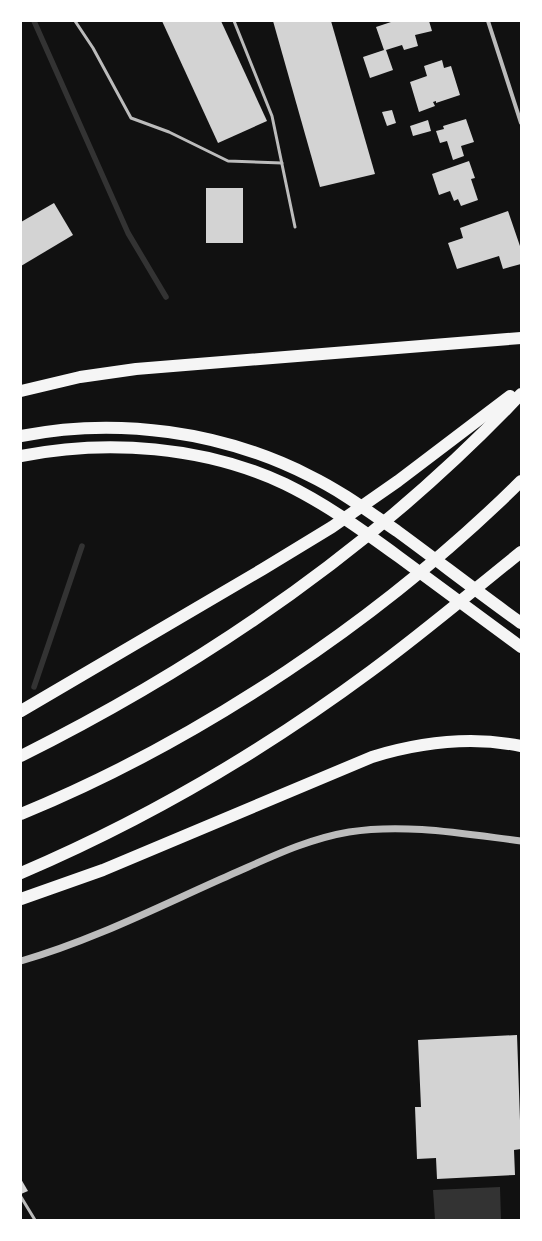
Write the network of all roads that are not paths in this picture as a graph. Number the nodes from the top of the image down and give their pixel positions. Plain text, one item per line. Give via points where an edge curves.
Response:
1 (75, 21) edge
2 (234, 21) edge
3 (488, 21) edge
4 (521, 123) edge
5 (282, 163) junction
6 (295, 227) dead end
7 (521, 338) edge
8 (521, 388) edge
9 (21, 391) edge
10 (521, 394) edge
11 (21, 436) edge
12 (21, 456) edge
13 (521, 481) edge
14 (521, 552) edge
15 (521, 623) edge
16 (521, 647) edge
17 (21, 711) edge
18 (521, 746) edge
19 (21, 756) edge
20 (21, 814) edge
21 (521, 840) edge
22 (21, 873) edge
23 (21, 899) edge
24 (21, 961) edge
25 (21, 1197) edge
26 (35, 1220) edge

1 - 5 lane via 93,48 131,118 169,132 228,161
2 - 5 lane via 272,116
3 - 4 street
5 - 6 lane
7 - 9 highway via 136,369 80,376
8 - 17 highway via 398,481 332,527
10 - 19 highway via 482,434 420,490 357,543 292,592 153,684
11 - 15 highway via 102,428 145,430 231,445 272,458 334,489 392,528
12 - 16 highway via 78,448 124,448 166,451 248,470 317,501 362,530
13 - 20 highway via 458,539 393,593 257,690 145,756
14 - 22 highway via 372,670 268,742 196,786 128,823
18 - 23 highway via 494,742 452,741 412,746 372,757 102,870
21 - 24 street via 392,829 330,836 278,854 79,942
25 - 26 lane

